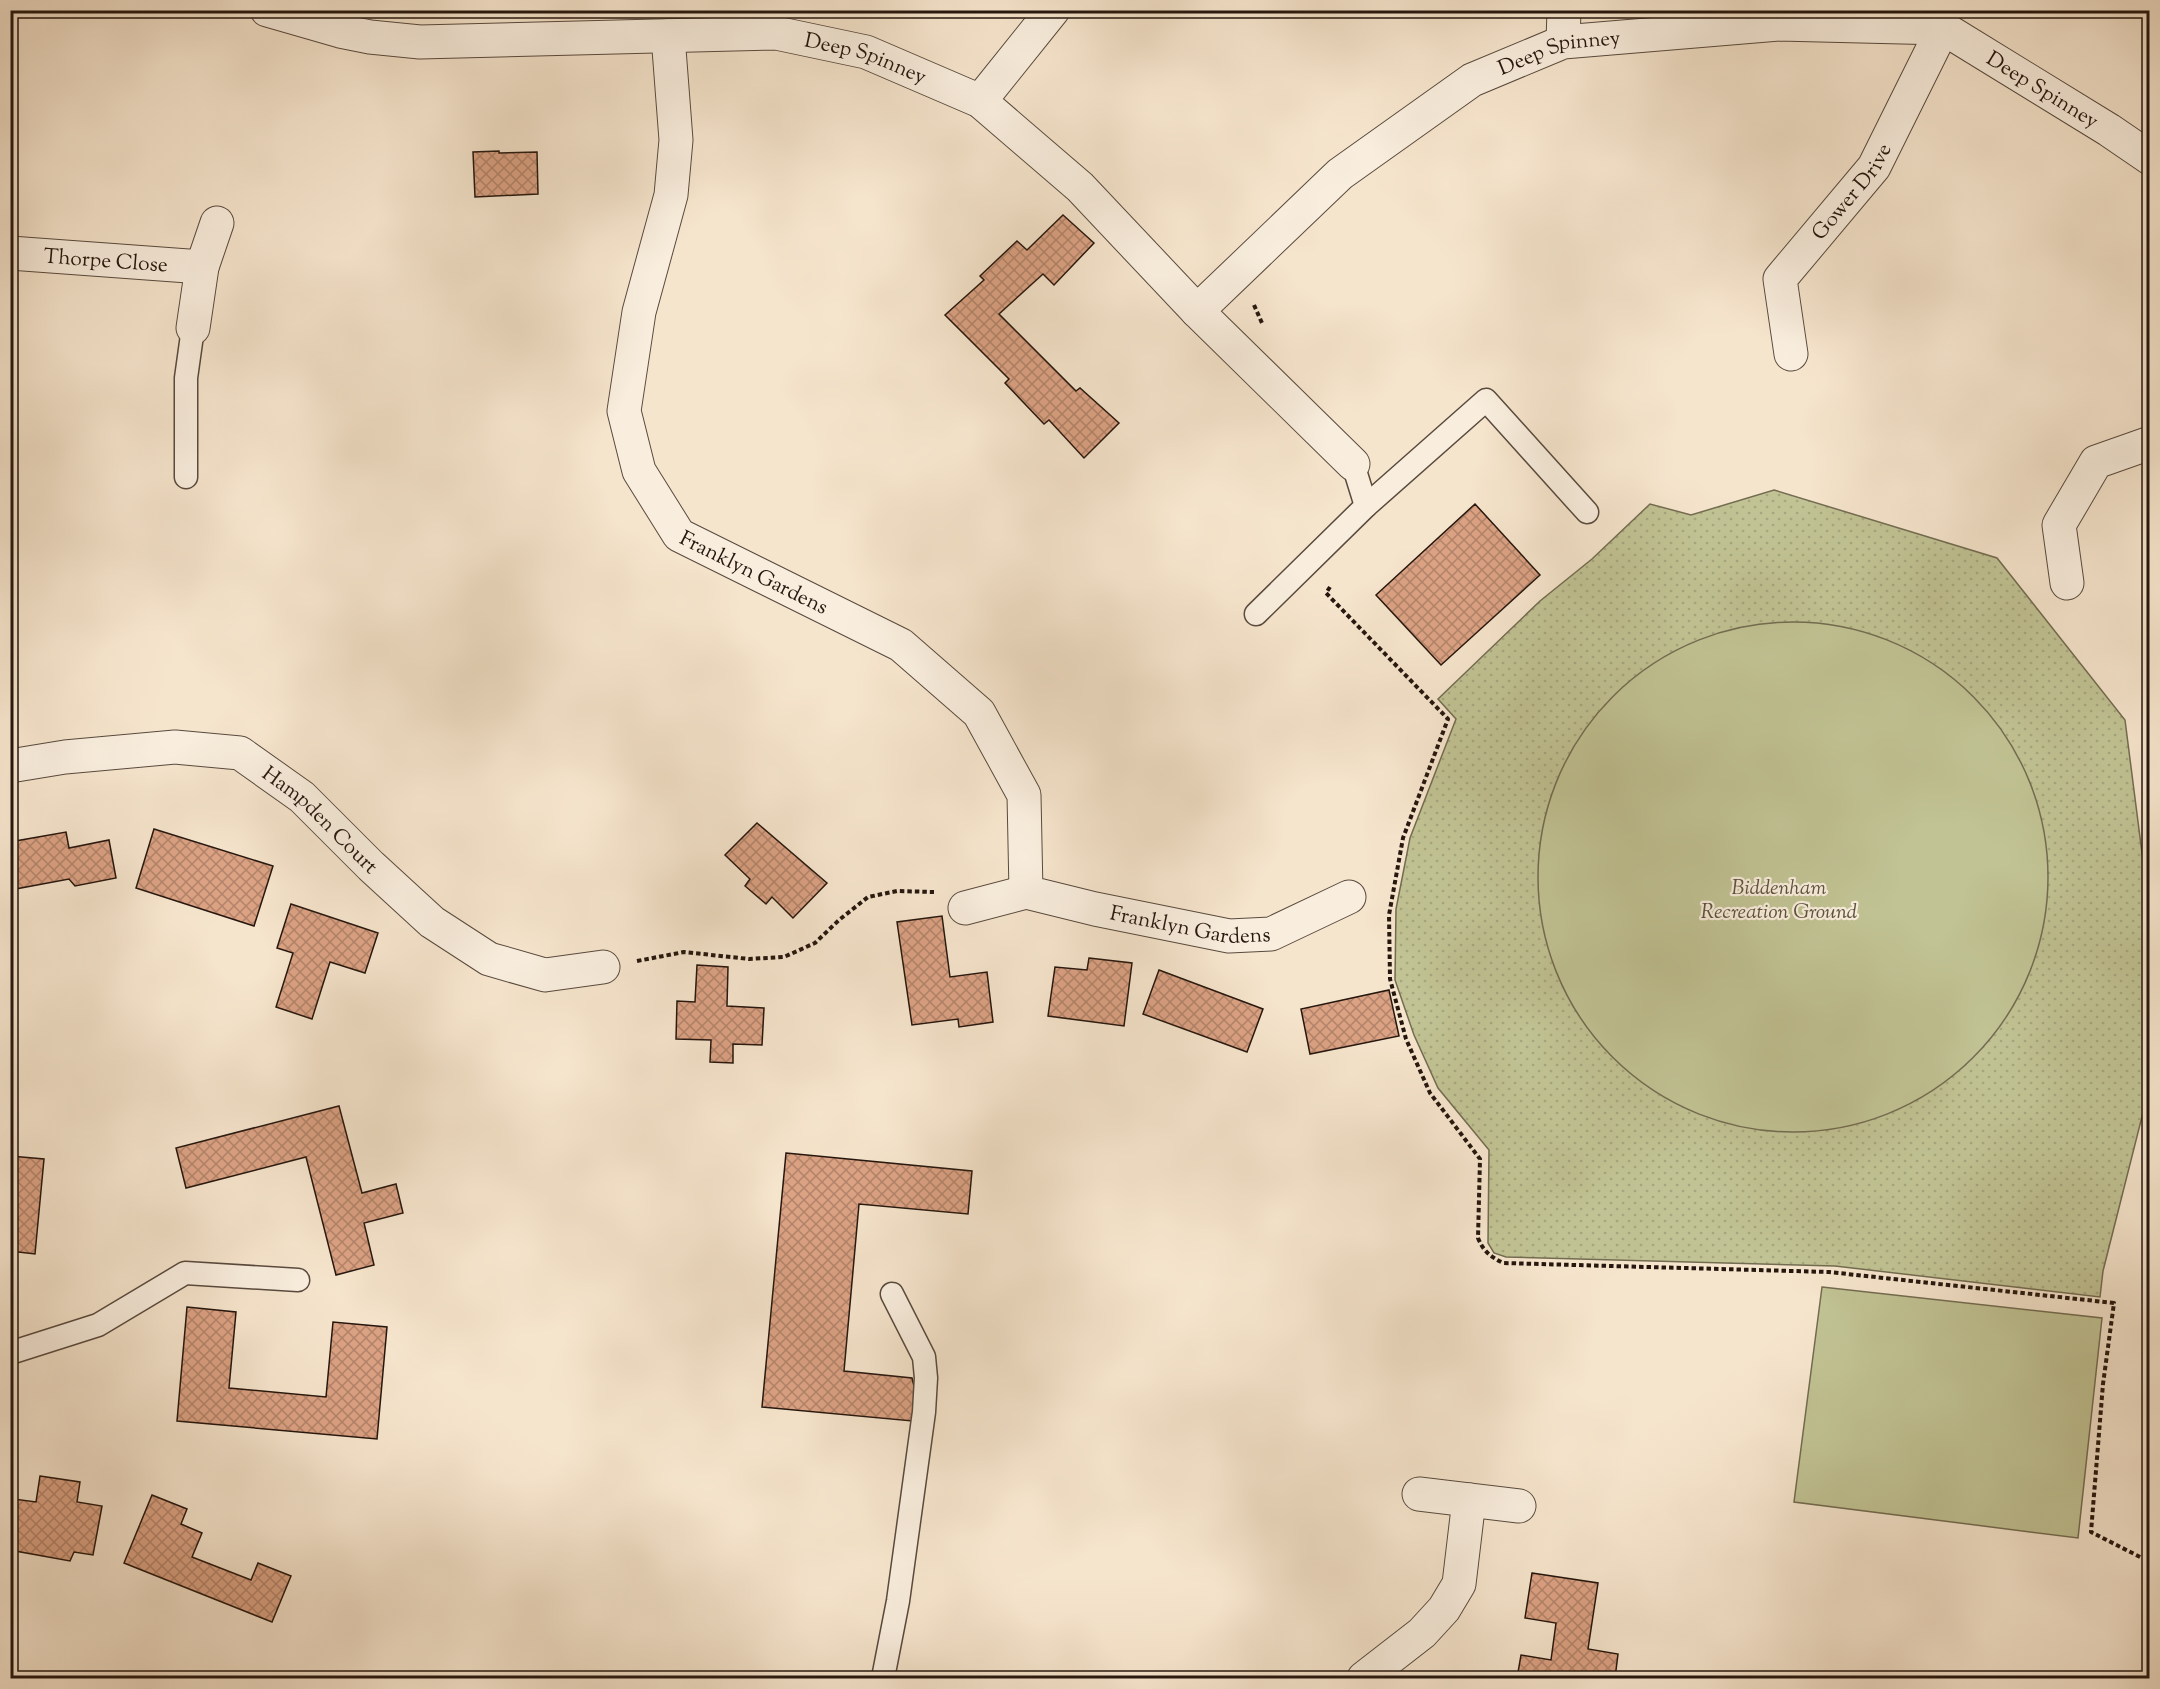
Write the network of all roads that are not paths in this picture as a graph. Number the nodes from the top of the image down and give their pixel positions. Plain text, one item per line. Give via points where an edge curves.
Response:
1 (267, 10) edge
2 (1053, 10) edge
3 (371, 24) edge
4 (1563, 26) edge
5 (1943, 28) junction
6 (668, 36) junction
7 (980, 101) junction
8 (2150, 158) edge
9 (217, 223) dead end
10 (10, 254) edge
11 (202, 267) junction
12 (1197, 311) junction
13 (193, 328) joint
14 (1791, 354) dead end
15 (2150, 443) edge
16 (1353, 464) joint
17 (186, 477) dead end
18 (1366, 506) junction
19 (1587, 512) dead end
20 (2067, 583) dead end
21 (1256, 614) dead end
22 (10, 766) edge
23 (1026, 892) junction
24 (1349, 897) dead end
25 (965, 908) road end
26 (603, 967) road end
27 (298, 1280) dead end
28 (892, 1294) dead end
29 (10, 1353) edge
30 (1419, 1494) dead end
31 (1469, 1500) junction
32 (1519, 1506) dead end
33 (883, 1678) edge
34 (1364, 1678) edge

1 - 3 street, Deep Spinney via 340,31
2 - 7 street
3 - 6 street, Deep Spinney via 420,42
4 - 5 street, Deep Spinney via 1779,24
4 - 12 street, Deep Spinney via 1472,80 1340,174
5 - 8 street, Deep Spinney
5 - 14 street, Gower Drive via 1874,166 1780,279
6 - 7 street, Deep Spinney via 776,33 866,52
6 - 23 street, Franklyn Gardens via 676,140 671,195 639,312 624,411 639,471 679,535 901,645 979,713 1024,795
7 - 12 street, Deep Spinney via 1080,187
9 - 11 street
10 - 11 street, Thorpe Close
11 - 13 street
12 - 16 street, Deep Spinney
13 - 17 lane via 186,378
15 - 20 street via 2096,462 2059,525
16 - 18 lane
18 - 19 lane via 1486,400
18 - 21 lane
22 - 26 street, Hampden Court via 175,747 240,753 302,796 432,922 489,959 545,975
23 - 24 street, Franklyn Gardens via 1229,936 1271,934
23 - 25 street, Franklyn Gardens
27 - 29 lane via 185,1274 98,1325
28 - 33 lane via 924,1357 926,1378 899,1589
30 - 31 street
31 - 32 street
31 - 34 street via 1459,1584 1449,1601 1422,1633

